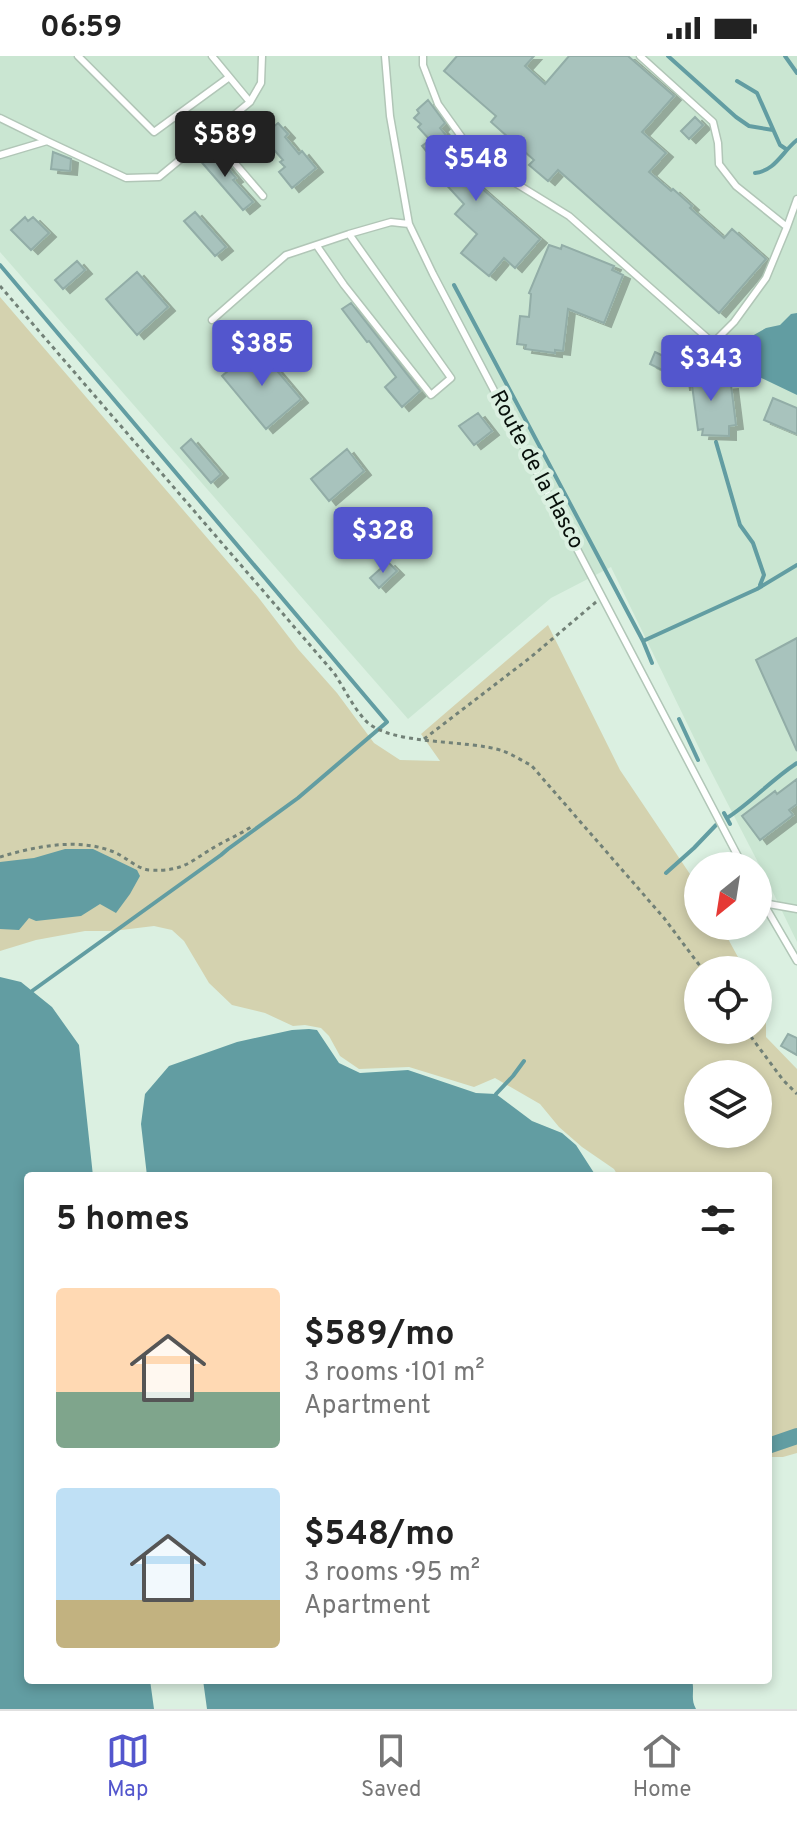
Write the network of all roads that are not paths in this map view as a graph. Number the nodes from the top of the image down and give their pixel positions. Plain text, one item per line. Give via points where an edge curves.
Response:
1 (78, 56) edge
2 (212, 56) edge
3 (262, 56) edge
4 (375, 56) edge
5 (423, 56) edge
6 (640, 56) edge
7 (385, 58) edge
8 (228, 78) junction
9 (250, 102) junction
10 (0, 118) edge
11 (209, 133) junction
12 (47, 141) junction
13 (0, 155) edge
14 (263, 196) dead end
15 (797, 199) edge
16 (409, 224) junction
17 (787, 227) junction
18 (349, 234) junction
19 (317, 246) junction
20 (212, 320) dead end
21 (736, 852) edge
22 (772, 905) edge
23 (797, 909) edge
24 (772, 918) edge
25 (797, 961) edge

1 - 8 lane via 154,132
2 - 8 lane
3 - 9 lane via 261,83
4 - 7 lane
5 - 17 lane via 438,104 478,160 569,216 713,343 766,278
6 - 17 lane via 713,122 719,164 736,186
7 - 16 lane, Route de la Hasco
8 - 9 lane
9 - 11 lane
10 - 12 lane
11 - 12 lane via 159,177 126,178
11 - 14 lane
12 - 13 lane
15 - 17 lane
16 - 18 lane via 391,222
16 - 21 lane, Route de la Hasco
18 - 19 lane
18 - 19 lane via 451,378 431,395
19 - 20 lane via 286,255
22 - 23 lane
24 - 25 lane

